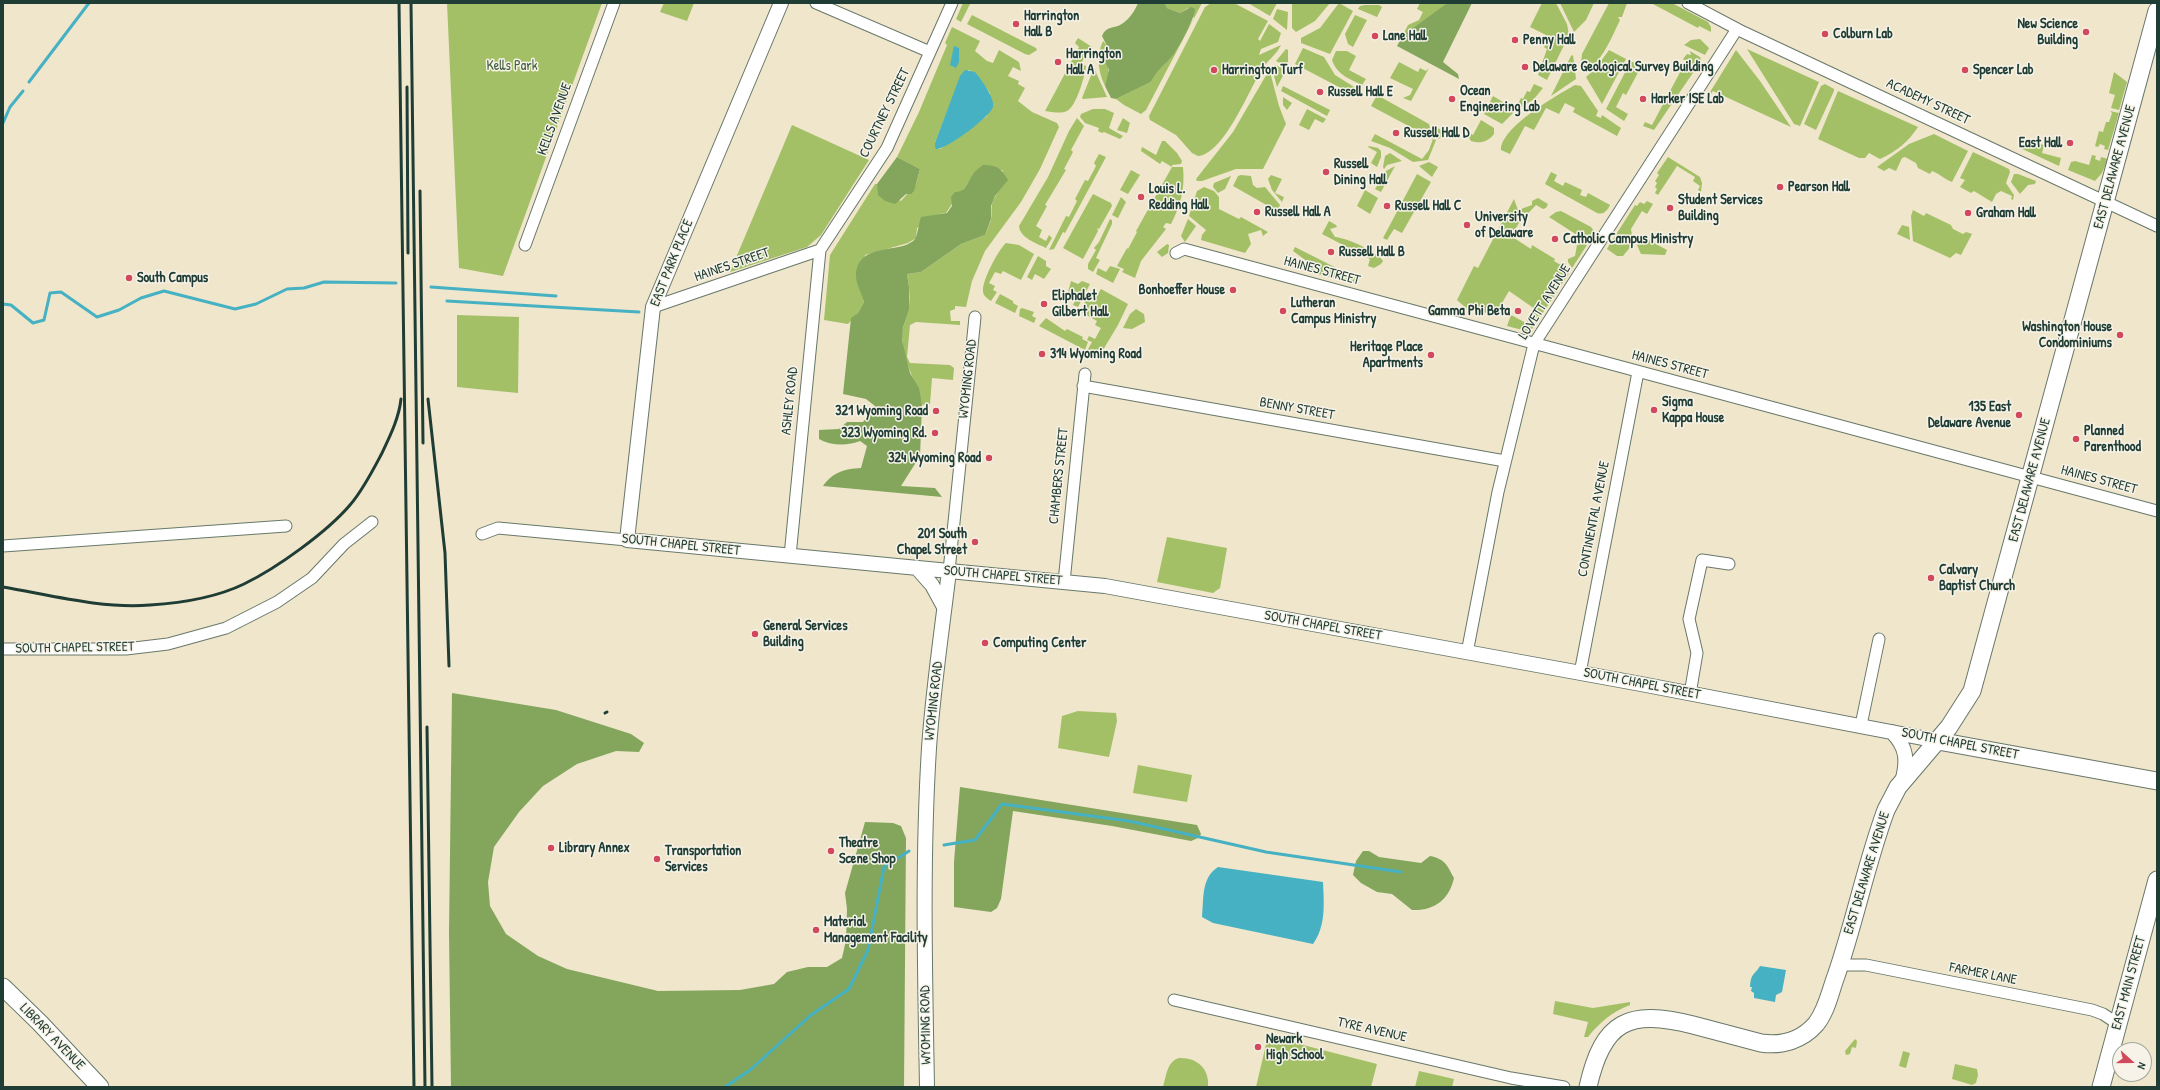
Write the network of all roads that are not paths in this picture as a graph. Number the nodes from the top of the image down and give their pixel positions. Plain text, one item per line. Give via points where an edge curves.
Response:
1 (614, 3) edge
2 (781, 3) edge
3 (816, 3) edge
4 (952, 3) edge
5 (1688, 3) edge
6 (2157, 11) edge
7 (1737, 29) junction
8 (930, 52) junction
9 (2105, 202) junction
10 (2157, 226) edge
11 (525, 245) dead end
12 (820, 250) junction
13 (1176, 253) dead end
14 (653, 307) junction
15 (974, 318) dead end
16 (1534, 344) junction
17 (1638, 372) junction
18 (1085, 374) dead end
19 (1084, 386) junction
20 (1505, 461) junction
21 (2030, 477) junction
22 (2157, 511) edge
23 (372, 522) dead end
24 (286, 526) dead end
25 (482, 534) dead end
26 (627, 540) junction
27 (3, 546) edge
28 (790, 556) junction
29 (1729, 564) dead end
30 (917, 568) junction
31 (949, 571) junction
32 (1064, 582) junction
33 (944, 607) junction
34 (1879, 638) dead end
35 (3, 649) edge
36 (1467, 653) junction
37 (1580, 673) junction
38 (1690, 694) junction
39 (1861, 725) junction
40 (1892, 732) junction
41 (1938, 741) junction
42 (2157, 781) edge
43 (1902, 782) junction
44 (2157, 880) edge
45 (1840, 965) junction
46 (3, 988) edge
47 (1174, 1000) dead end
48 (2118, 1024) junction
49 (100, 1087) edge
50 (927, 1087) edge
51 (1564, 1087) edge
52 (1588, 1087) edge
53 (2101, 1087) edge

1 - 11 street, KELLS AVENUE
2 - 14 street, EAST PARK PLACE
3 - 8 street
4 - 8 street, COURTNEY STREET
5 - 7 street, ACADEMY STREET
6 - 9 main road, EAST DELAWARE AVENUE
7 - 9 street, ACADEMY STREET
7 - 16 street, LOVETT AVENUE
8 - 12 street, COURTNEY STREET via 887,148
9 - 10 street, ACADEMY STREET
9 - 21 main road, EAST DELAWARE AVENUE
12 - 14 street, HAINES STREET
12 - 28 street, ASHLEY ROAD
13 - 16 street, HAINES STREET via 1184,249
14 - 26 street, EAST PARK PLACE
15 - 31 street, WYOMING ROAD
16 - 17 street, HAINES STREET
16 - 20 street, LOVETT AVENUE
17 - 21 street, HAINES STREET
17 - 37 street, CONTINENTAL AVENUE
18 - 19 street, CHAMBERS STREET
19 - 20 street, BENNY STREET
19 - 32 street, CHAMBERS STREET
20 - 36 street, LOVETT AVENUE
21 - 22 street, HAINES STREET
21 - 41 main road, EAST DELAWARE AVENUE via 1972,691
23 - 35 street, SOUTH CHAPEL STREET via 344,544 312,578 277,602 226,628 168,644 126,650
24 - 27 street
25 - 26 street, SOUTH CHAPEL STREET via 498,528
26 - 28 street, SOUTH CHAPEL STREET
28 - 30 street, SOUTH CHAPEL STREET
29 - 38 street via 1702,560 1689,619 1697,653
30 - 31 street, SOUTH CHAPEL STREET
30 - 33 street via 932,585
31 - 32 street, SOUTH CHAPEL STREET
31 - 33 street, WYOMING ROAD
32 - 36 street, SOUTH CHAPEL STREET via 1123,589
33 - 50 street, WYOMING ROAD via 929,746 926,812
34 - 39 street
36 - 37 street, SOUTH CHAPEL STREET
37 - 38 street, SOUTH CHAPEL STREET
38 - 39 street, SOUTH CHAPEL STREET
39 - 40 street, SOUTH CHAPEL STREET
40 - 41 street, SOUTH CHAPEL STREET
40 - 43 street via 1900,740 1907,761
41 - 42 main road, SOUTH CHAPEL STREET
41 - 43 main road, EAST DELAWARE AVENUE
43 - 45 main road, EAST DELAWARE AVENUE via 1892,796 1881,823
44 - 48 main road, EAST MAIN STREET
45 - 48 street, FARMER LANE via 1866,965 2092,1010
45 - 52 main road, EAST DELAWARE AVENUE via 1823,1013 1811,1029 1801,1036 1786,1043 1771,1044 1669,1019 1641,1018 1626,1023 1608,1037 1595,1061
46 - 49 main road, LIBRARY AVENUE
47 - 51 street, TYRE AVENUE via 1511,1078
48 - 53 main road, EAST MAIN STREET

